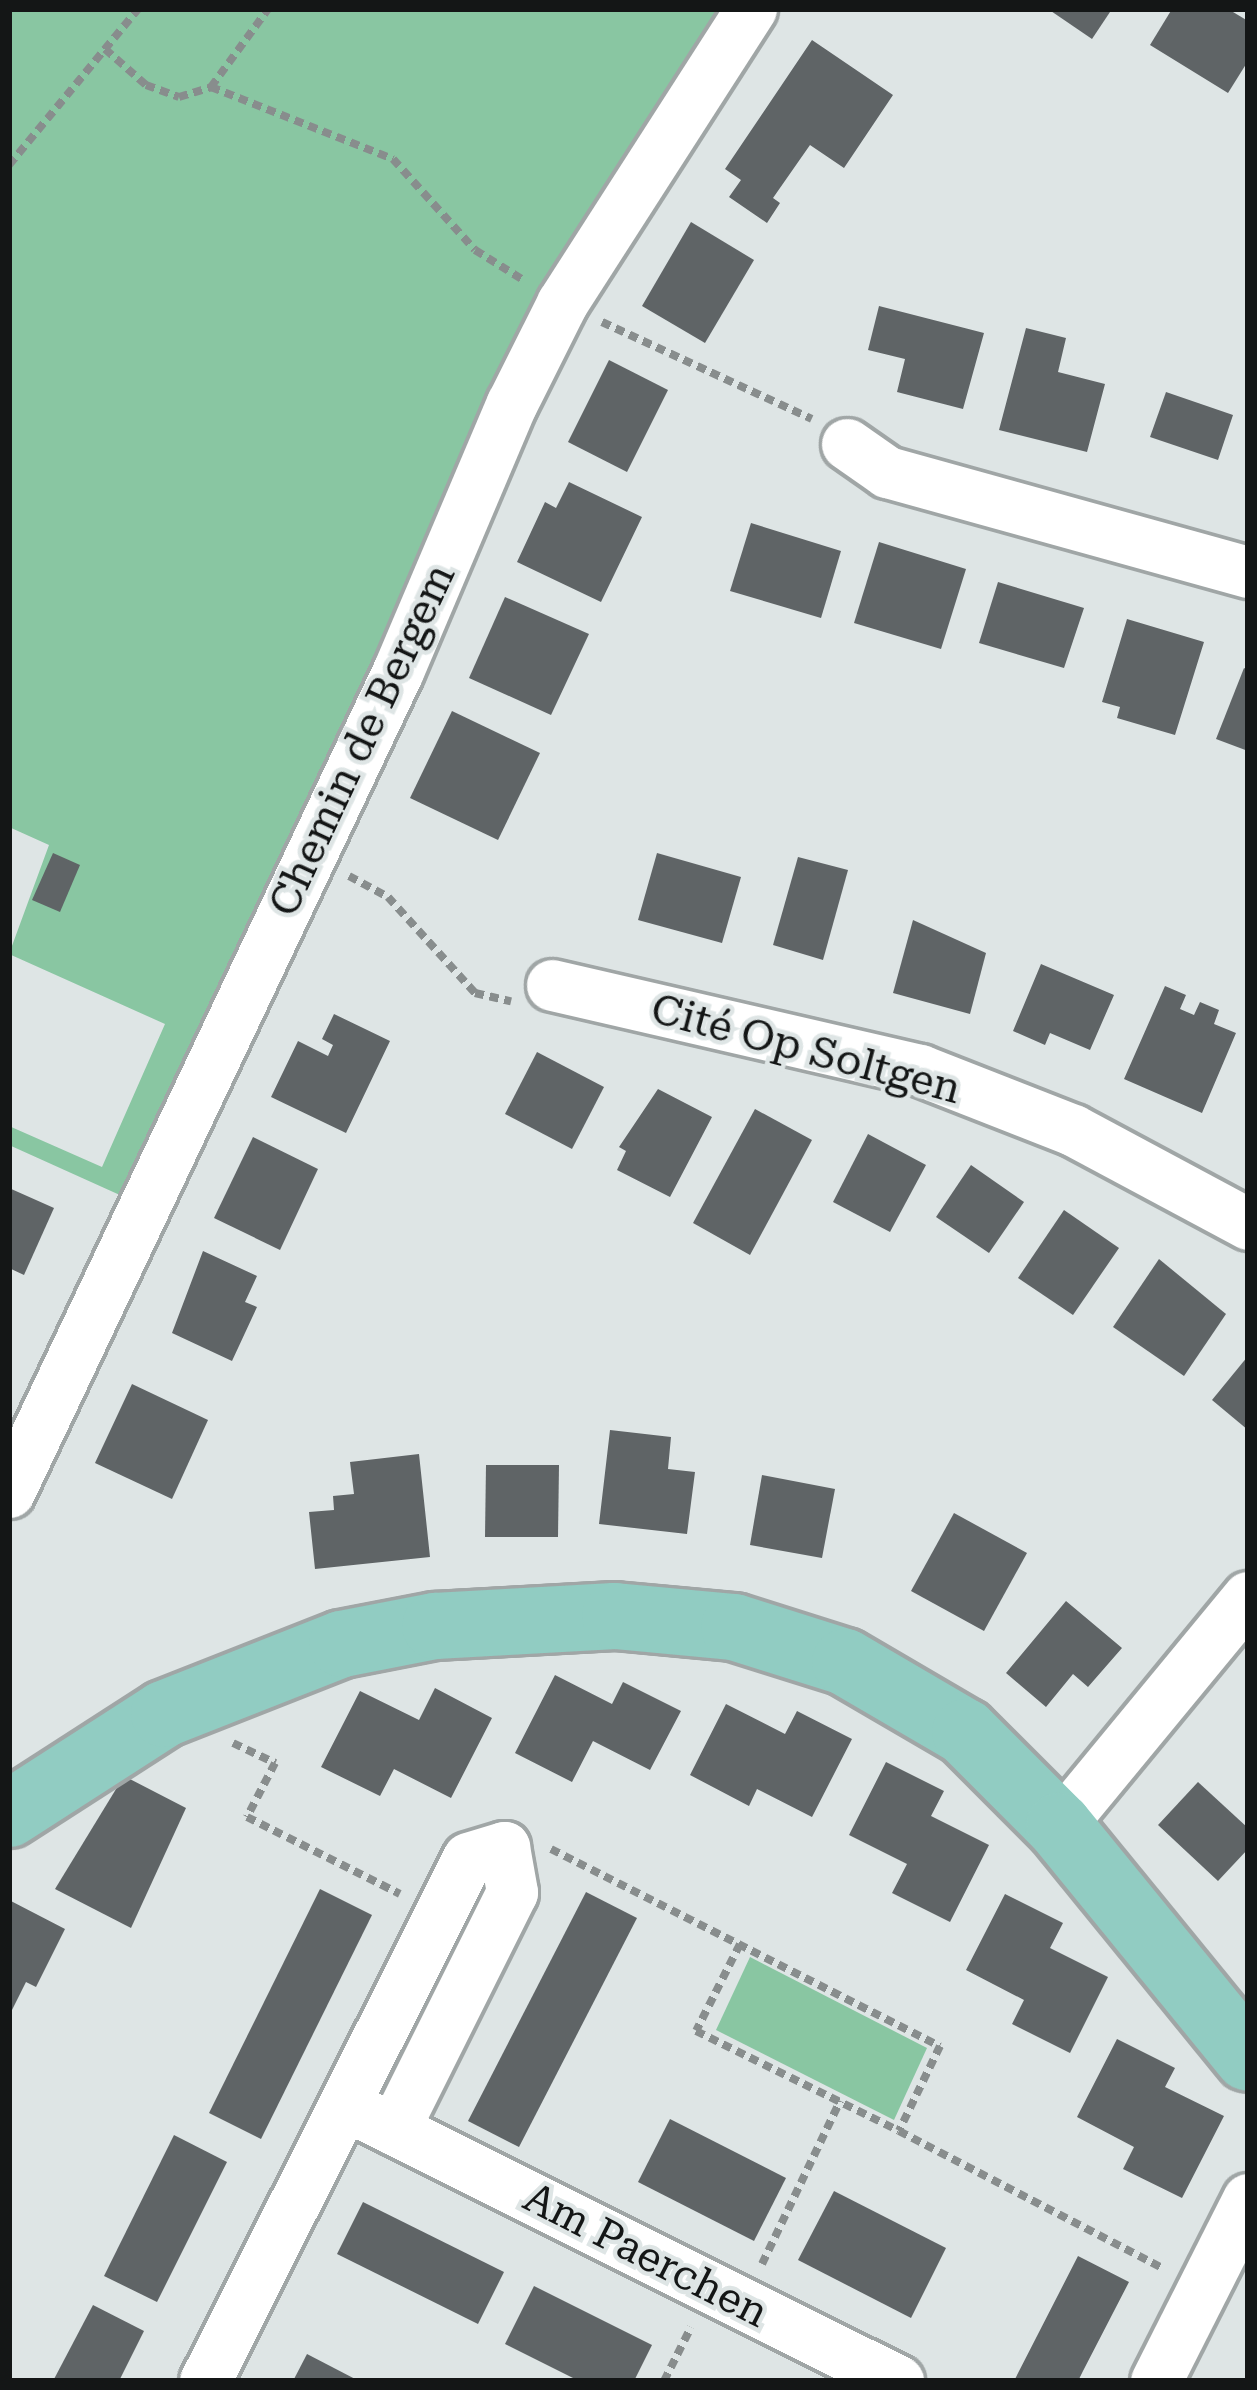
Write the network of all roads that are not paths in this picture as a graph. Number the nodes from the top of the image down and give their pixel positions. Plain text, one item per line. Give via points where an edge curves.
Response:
1 (752, 9) edge
2 (847, 444) road end
3 (1248, 572) edge
4 (552, 985) road end
5 (1248, 1224) edge
6 (9, 1492) edge
7 (1248, 1598) edge
8 (9, 1814) edge
9 (1059, 1826) junction
10 (1248, 2058) edge
11 (343, 2104) junction
12 (394, 2129) junction
13 (1248, 2199) edge
14 (205, 2381) edge
15 (898, 2381) edge
16 (1156, 2381) edge

1 - 6 street, Chemin de Bergem via 562,304
2 - 3 street via 887,472
4 - 5 street, Cité Op Soltgen via 920,1070 1073,1130
7 - 9 street
8 - 9 main road via 164,1714 279,1663 435,1626 615,1616 734,1627 845,1662 965,1732
9 - 10 main road
11 - 12 street, Am Paerchen
11 - 12 street via 468,1858 504,1847 512,1892
11 - 14 street
12 - 15 street, Am Paerchen
13 - 16 street

